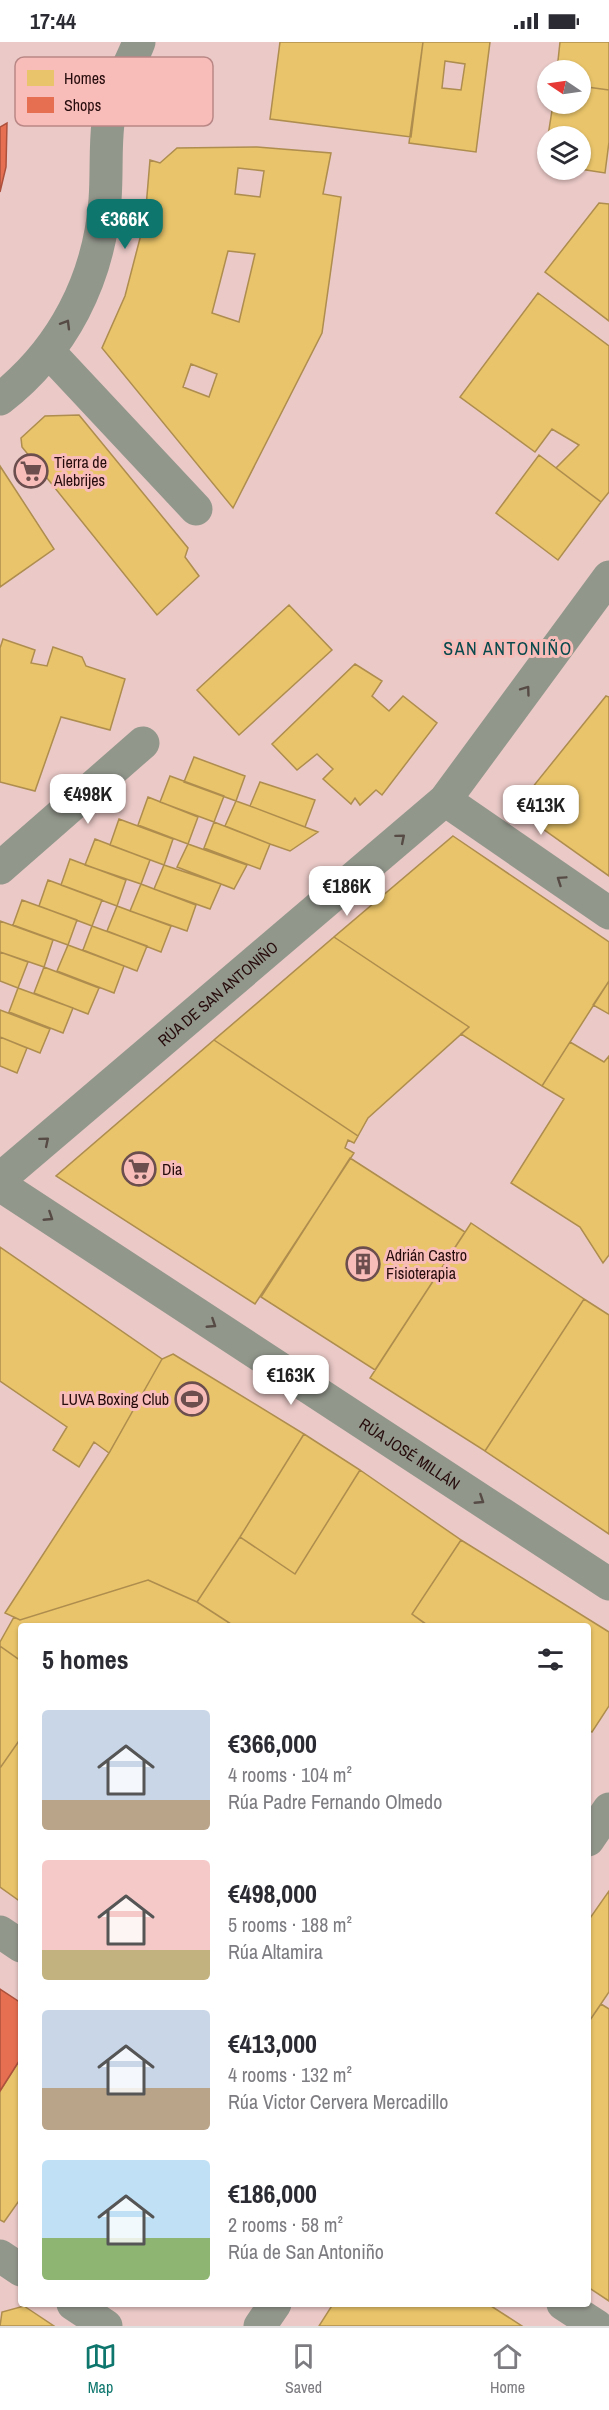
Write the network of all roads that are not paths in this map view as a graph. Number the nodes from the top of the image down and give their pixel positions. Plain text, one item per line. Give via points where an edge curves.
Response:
1 (139, 42) edge
2 (132, 57) edge
3 (108, 126) edge
4 (49, 352) junction
5 (0, 399) edge
6 (196, 509) dead end
7 (609, 577) edge
8 (143, 743) dead end
9 (445, 800) junction
10 (0, 868) edge
11 (609, 913) edge
12 (0, 1179) edge
13 (0, 1185) edge
14 (609, 1584) edge
15 (609, 1809) edge
16 (591, 1836) edge
17 (0, 1932) edge
18 (18, 1944) edge
19 (0, 2256) edge
20 (18, 2268) edge
21 (78, 2307) edge
22 (273, 2307) edge
23 (568, 2307) edge
24 (106, 2326) edge
25 (260, 2326) edge
26 (597, 2326) edge

2 -> 1 street
4 -> 3 street via 88,283 100,243
4 - 5 street
4 - 6 street
9 -> 7 street, RÚA DE SAN ANTONIÑO
8 - 10 street
11 -> 9 street
12 -> 9 street, RÚA DE SAN ANTONIÑO
13 -> 14 street, RÚA JOSÉ MILLÁN
15 - 16 street
17 - 18 street
19 - 20 street
21 - 24 street
22 - 25 street
23 - 26 street

